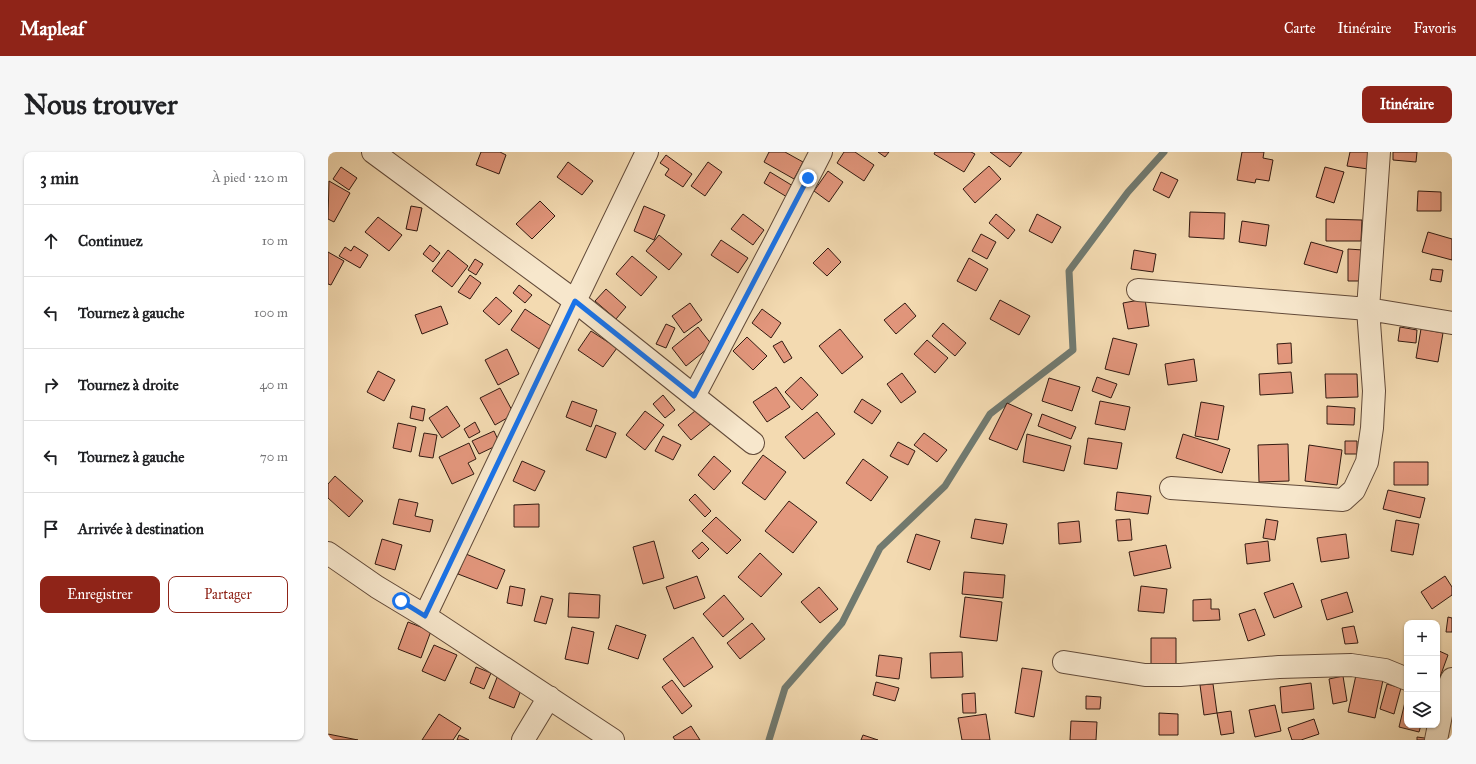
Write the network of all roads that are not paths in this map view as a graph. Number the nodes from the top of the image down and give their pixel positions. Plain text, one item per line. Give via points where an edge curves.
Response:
1 (373, 152) edge
2 (647, 152) edge
3 (821, 152) edge
4 (1379, 152) edge
5 (1138, 290) dead end
6 (575, 301) junction
7 (1368, 309) junction
8 (1452, 322) edge
9 (694, 396) junction
10 (753, 443) dead end
11 (1171, 488) dead end
12 (328, 553) edge
13 (425, 616) junction
14 (1064, 662) dead end
15 (1404, 678) edge
16 (1445, 689) edge
17 (549, 697) junction
18 (523, 740) edge
19 (613, 740) edge
20 (1436, 740) edge

1 - 6 street
2 - 6 street
3 - 9 street
4 - 7 street
5 - 7 street
6 - 9 street
6 - 13 street
7 - 8 street
7 - 11 street via 1374,391 1372,428 1367,462 1354,490 1343,500
9 - 10 street
12 - 13 street
13 - 17 street
14 - 15 street via 1145,675 1351,665 1384,670
16 - 20 street
17 - 18 street
17 - 19 street

